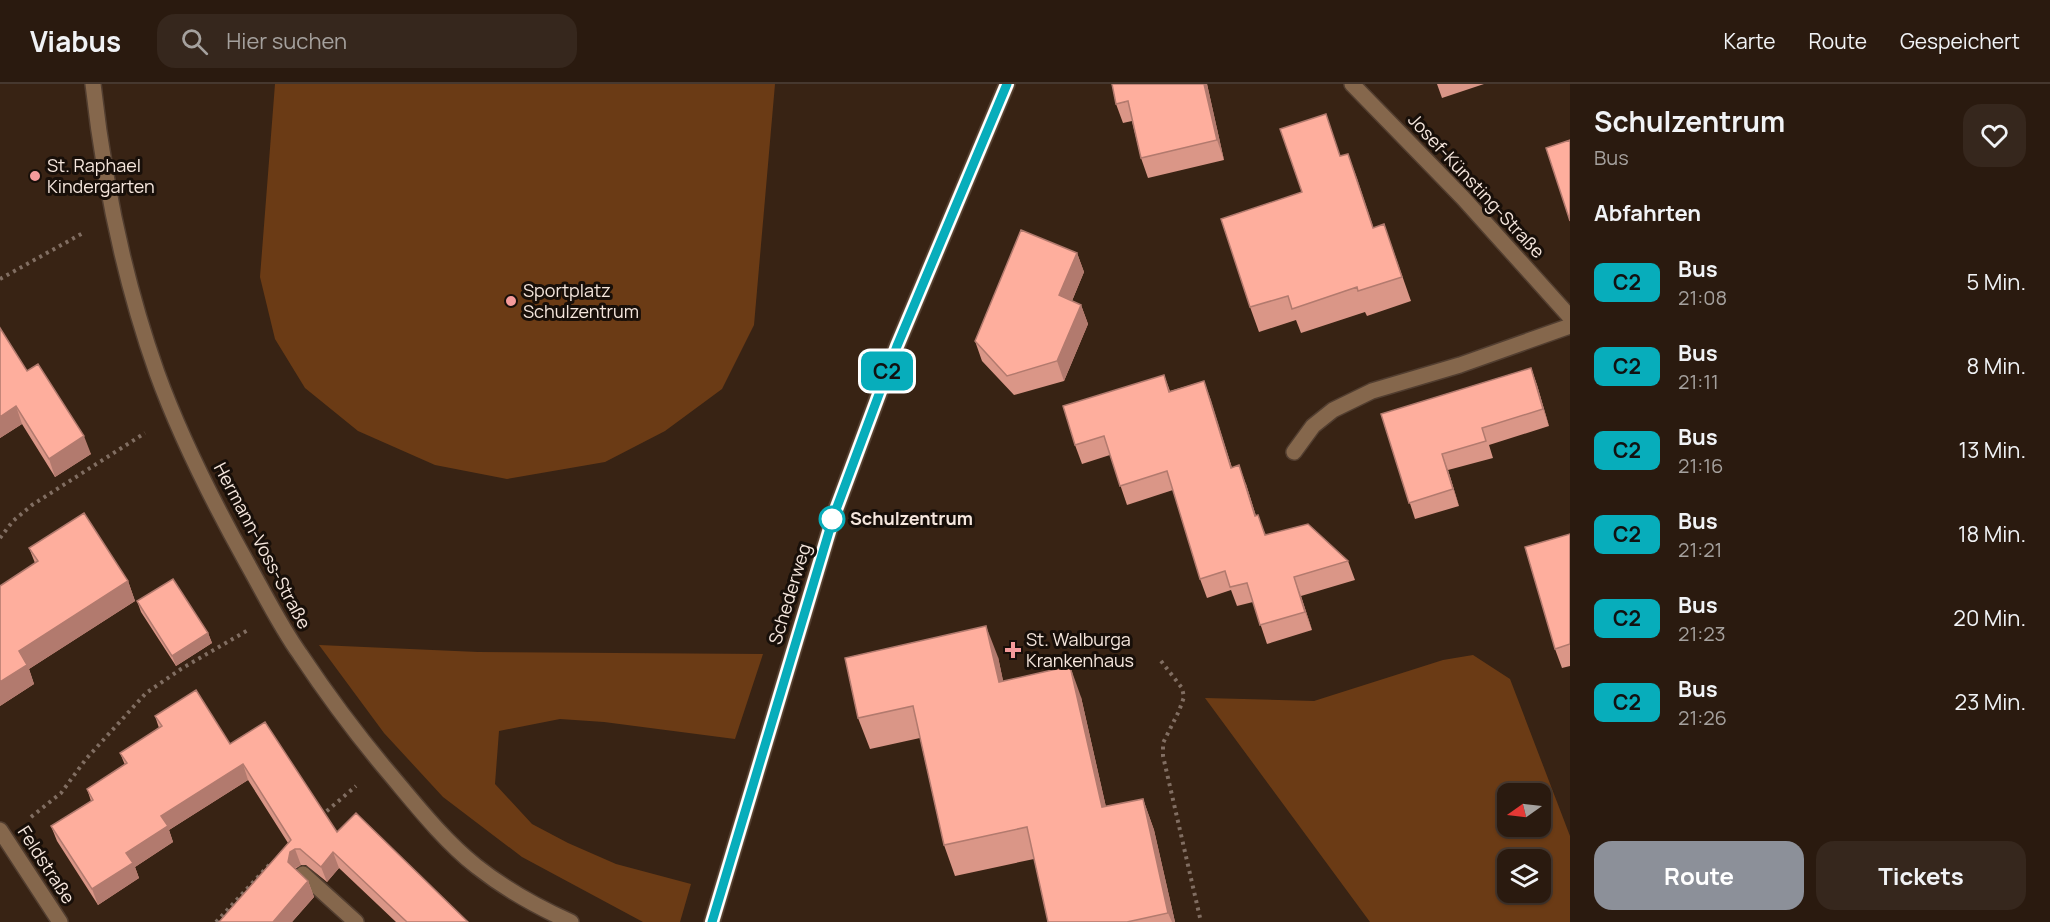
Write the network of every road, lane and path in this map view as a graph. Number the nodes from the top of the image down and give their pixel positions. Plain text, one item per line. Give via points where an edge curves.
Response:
1 (93, 84) edge
2 (1007, 84) edge
3 (1352, 84) edge
4 (113, 216) junction
5 (0, 279) edge
6 (1570, 317) edge
7 (1570, 326) edge
8 (173, 415) junction
9 (1294, 452) dead end
10 (0, 538) edge
11 (276, 614) junction
12 (1161, 661) dead end
13 (2, 834) edge
14 (303, 874) edge
15 (60, 922) edge
16 (356, 922) edge
17 (571, 922) edge
18 (712, 922) edge
19 (1202, 922) edge

1 - 4 street, Hermann-Voss-Straße
2 - 18 street, Schederweg via 897,346 834,515
3 - 6 street, Josef-Künsting-Straße via 1463,198
4 - 5 path
4 - 8 street, Hermann-Voss-Straße via 146,338
7 - 9 street via 1372,391 1333,410 1313,426
8 - 10 path via 32,505
8 - 11 street, Hermann-Voss-Straße via 224,522
11 - 13 path via 146,693 61,793
11 - 17 street, Hermann-Voss-Straße via 298,653 364,743 422,813 493,879
12 - 19 path via 1182,688 1184,697 1163,743 1163,756
13 - 15 street, Feldstraße
14 - 16 street

